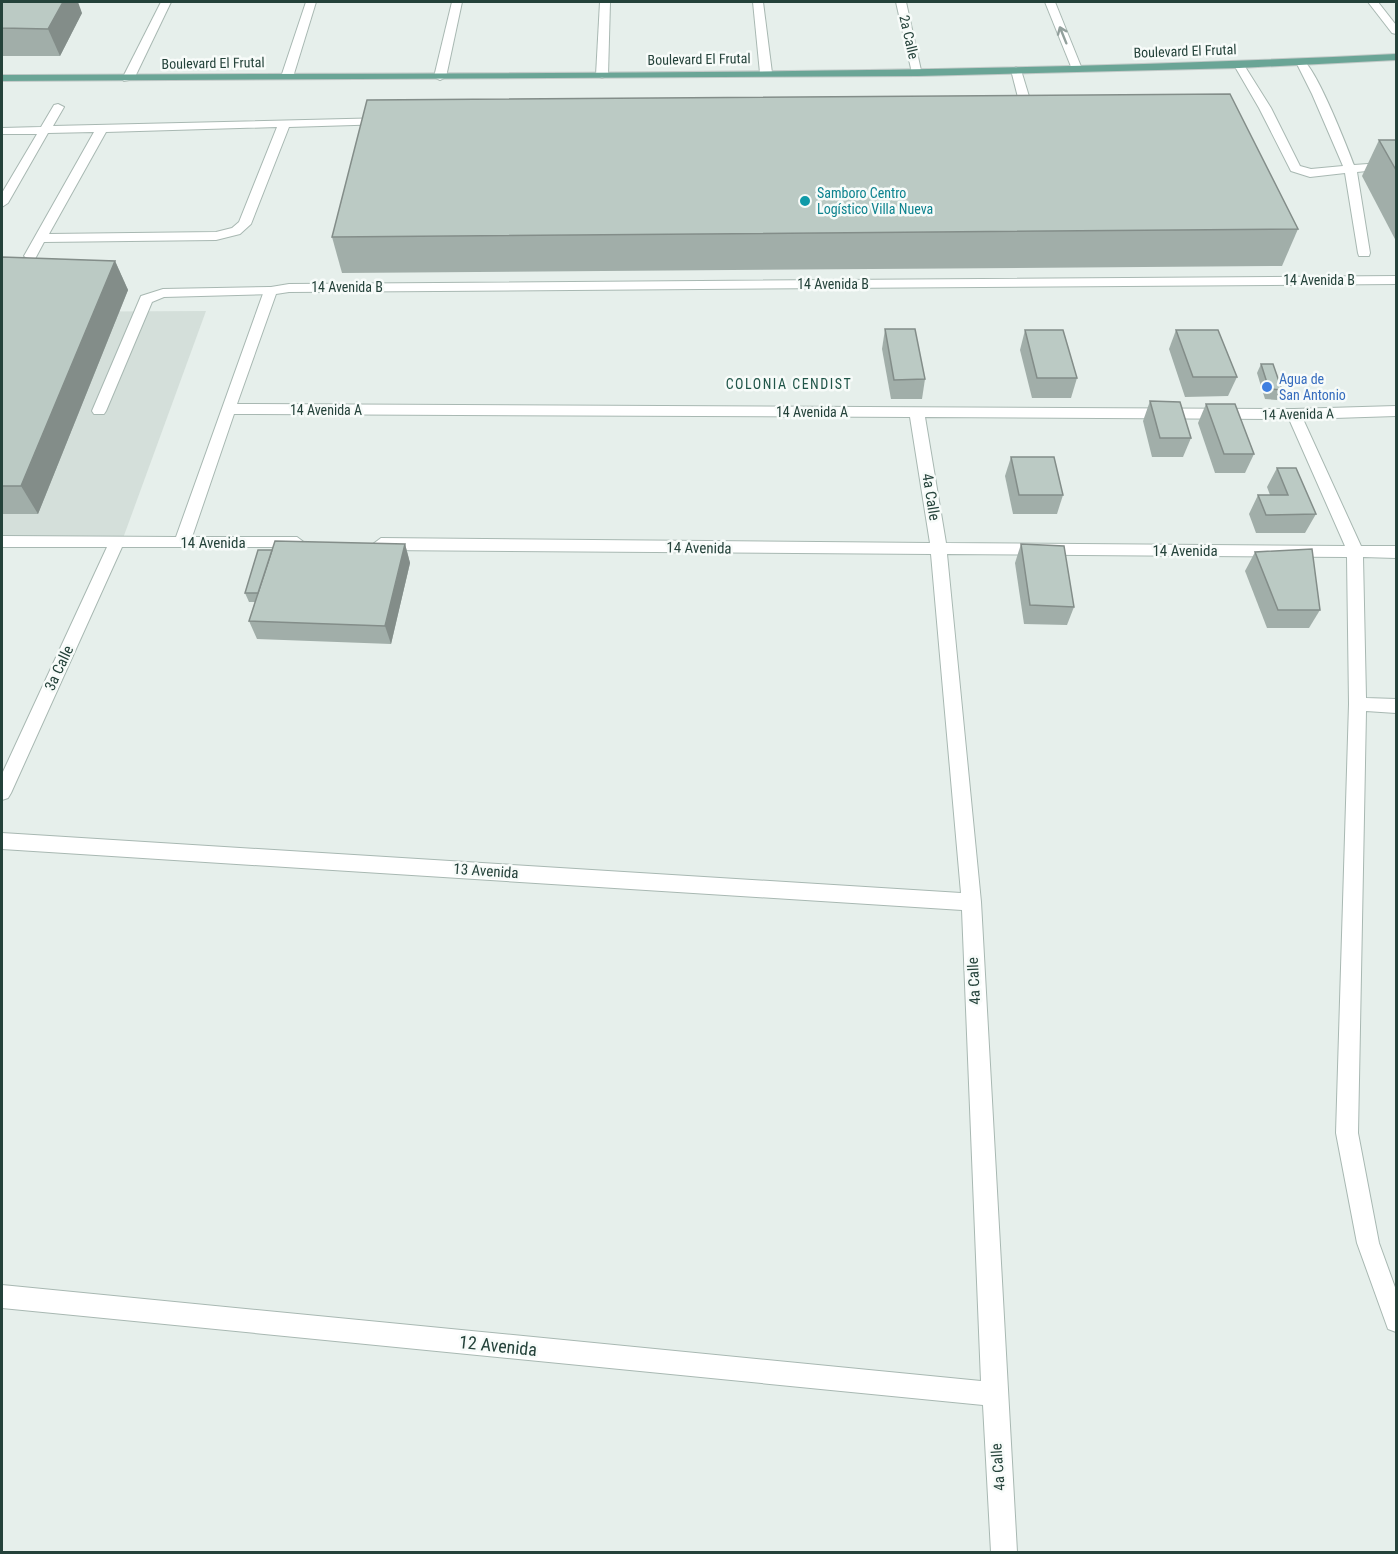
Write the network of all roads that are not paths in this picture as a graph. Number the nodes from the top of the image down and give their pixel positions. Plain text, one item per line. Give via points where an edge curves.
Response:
1 (166, 2) edge
2 (311, 2) edge
3 (457, 2) edge
4 (605, 2) edge
5 (758, 2) edge
6 (901, 2) edge
7 (1050, 2) edge
8 (1373, 2) edge
9 (1396, 31) edge
10 (1396, 57) edge
11 (1301, 62) junction
12 (1239, 65) junction
13 (1077, 69) junction
14 (1016, 70) junction
15 (918, 73) junction
16 (766, 74) junction
17 (602, 75) junction
18 (440, 76) junction
19 (287, 77) junction
20 (2, 78) edge
21 (128, 79) junction
22 (58, 106) dead end
23 (1028, 113) edge
24 (402, 121) edge
25 (284, 124) junction
26 (102, 128) junction
27 (44, 130) junction
28 (2, 131) edge
29 (1396, 165) edge
30 (1350, 169) junction
31 (2, 203) edge
32 (41, 238) junction
33 (1364, 253) dead end
34 (30, 256) edge
35 (1396, 280) edge
36 (270, 291) junction
37 (228, 409) junction
38 (99, 411) dead end
39 (1396, 411) edge
40 (918, 412) junction
41 (1294, 414) junction
42 (2, 541) edge
43 (117, 542) junction
44 (182, 542) junction
45 (319, 544) edge
46 (366, 544) edge
47 (939, 551) junction
48 (1355, 551) junction
49 (1396, 552) edge
50 (1358, 704) junction
51 (1396, 706) edge
52 (2, 793) edge
53 (2, 842) edge
54 (971, 902) junction
55 (2, 1297) edge
56 (1396, 1321) edge
57 (994, 1394) junction
58 (1004, 1552) edge

1 - 21 street
2 - 19 street
3 - 18 street
4 - 17 street
5 - 16 street
6 - 15 street, 2a Calle
13 -> 7 street
8 - 9 street
10 - 11 main road, Boulevard El Frutal
11 - 12 main road, Boulevard El Frutal
11 - 30 street
12 - 13 main road, Boulevard El Frutal
12 - 30 street via 1295,168 1310,173
13 - 14 main road, Boulevard El Frutal
14 - 15 main road, Boulevard El Frutal
14 - 23 street
15 - 16 main road, Boulevard El Frutal
16 - 17 main road, Boulevard El Frutal
17 - 18 main road, Boulevard El Frutal
18 - 19 main road, Boulevard El Frutal
19 - 21 main road, Boulevard El Frutal
20 - 21 main road, Boulevard El Frutal
22 - 27 street
24 - 25 street
25 - 26 street
25 - 32 street via 245,224 236,231 216,236
26 - 27 street
26 - 32 street
27 - 28 street
27 - 31 street
29 - 30 street
30 - 33 street
32 - 34 street
35 - 36 street, 14 Avenida B
36 - 37 street
36 - 38 street, 14 Avenida B via 163,293 146,299
37 - 40 street, 14 Avenida A
37 - 44 street
39 - 41 street, 14 Avenida A
40 - 41 street, 14 Avenida A
40 - 47 street, 4a Calle
41 - 48 street
42 - 43 street, 14 Avenida
43 - 44 street, 14 Avenida
43 - 52 street, 3a Calle
44 - 45 street, 14 Avenida
46 - 47 street, 14 Avenida
47 - 48 street, 14 Avenida
47 - 54 street, 4a Calle
48 - 49 street, 14 Avenida
48 - 50 street
50 - 51 street
50 - 56 street via 1347,1133 1368,1243
53 - 54 street, 13 Avenida
54 - 57 street, 4a Calle
55 - 57 street, 12 Avenida
57 - 58 street, 4a Calle

